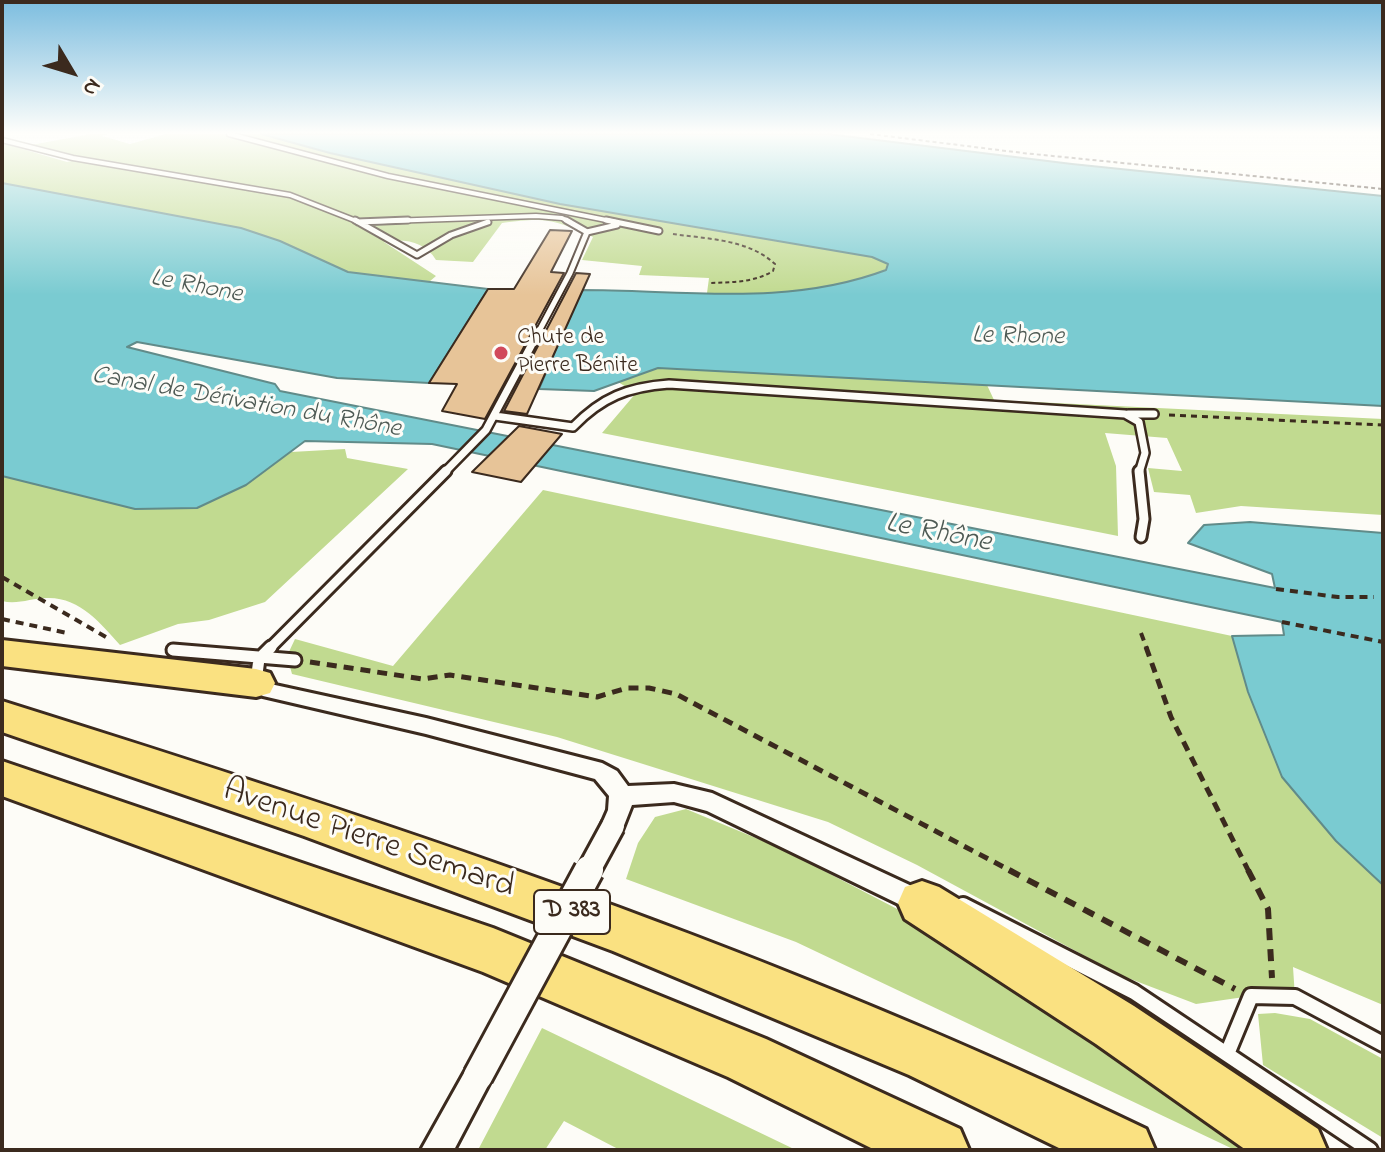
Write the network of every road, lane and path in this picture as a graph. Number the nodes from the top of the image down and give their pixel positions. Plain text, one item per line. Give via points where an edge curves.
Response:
1 (241, 188) edge
2 (444, 188) edge
3 (526, 205) junction
4 (572, 214) junction
5 (514, 217) junction
6 (562, 218) junction
7 (358, 222) junction
8 (620, 224) junction
9 (659, 231) joint
10 (587, 232) junction
11 (709, 283) dead end
12 (1125, 414) junction
13 (1154, 414) joint
14 (495, 416) junction
15 (1383, 425) edge
16 (1141, 537) dead end
17 (2, 577) edge
18 (1276, 589) dead end
19 (1374, 597) dead end
20 (2, 619) edge
21 (1282, 622) dead end
22 (1141, 633) dead end
23 (76, 635) dead end
24 (91, 639) dead end
25 (1383, 642) edge
26 (173, 650) dead end
27 (2, 653) edge
28 (295, 660) joint
29 (257, 671) junction
30 (2, 716) edge
31 (2, 778) edge
32 (622, 796) junction
33 (922, 903) junction
34 (1251, 996) junction
35 (1273, 997) junction
36 (1383, 1044) edge
37 (1227, 1054) junction
38 (437, 1150) edge
39 (939, 1150) edge
40 (1125, 1150) edge
41 (1297, 1150) edge
42 (1370, 1150) edge

1 - 7 lane via 292,196
2 - 3 lane
3 - 4 lane
3 - 5 lane
4 - 6 lane
4 - 8 lane
5 - 6 lane
5 - 7 lane
5 - 7 lane via 468,226 417,255
6 - 10 lane
8 - 9 lane
8 - 10 lane
9 - 11 path via 754,250 775,264 763,277
10 - 14 lane
12 - 13 lane
12 - 14 lane via 669,384 613,392 573,427
12 - 16 lane via 1139,422 1145,453 1139,468
13 - 15 path
14 - 29 lane
17 - 24 path via 120,645
18 - 19 path
20 - 23 path
21 - 25 path
22 - 35 path via 1171,717 1268,909
26 - 29 lane
27 - 29 highway
28 - 29 lane
28 - 34 path via 597,697 627,688 676,694
29 - 32 street via 270,691 602,772 616,782
30 - 40 highway, Avenue Pierre Semard / D 383 via 635,935 814,1007
31 - 39 highway, Avenue Pierre Semard / D 383 via 493,952 747,1058
32 - 33 street via 674,793 712,803
32 - 38 street, bridge via 613,826
33 - 37 lane via 970,906 1134,992
33 - 41 highway via 1115,1025
34 - 35 lane
34 - 37 lane
35 - 36 lane via 1295,997
37 - 42 lane

